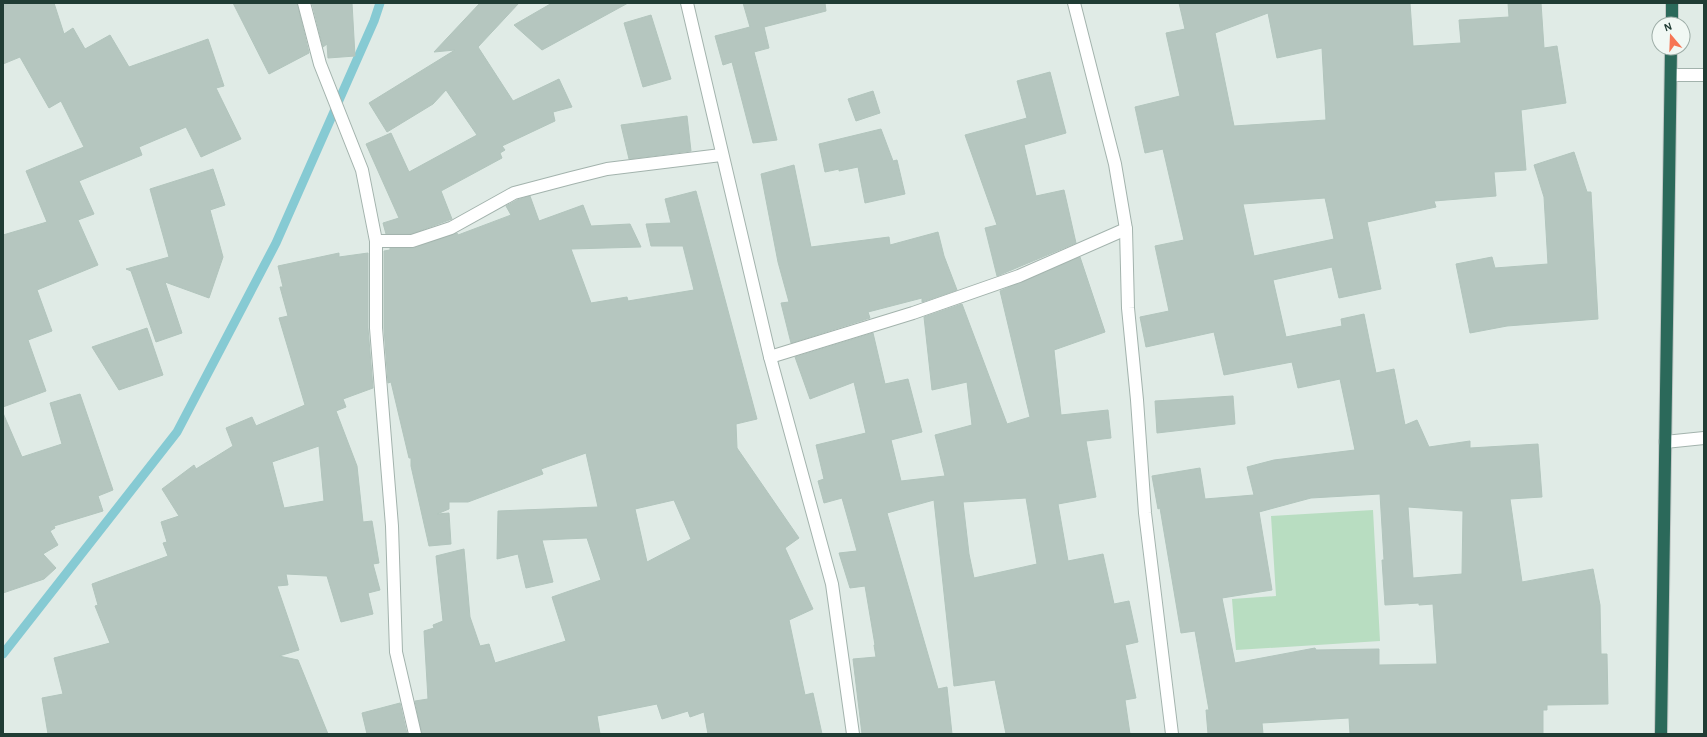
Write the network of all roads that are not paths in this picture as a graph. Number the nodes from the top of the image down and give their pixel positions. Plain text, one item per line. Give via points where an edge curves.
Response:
1 (304, 3) edge
2 (687, 3) edge
3 (1074, 3) edge
4 (1672, 3) edge
5 (1672, 16) edge
6 (1671, 56) edge
7 (1704, 74) edge
8 (1671, 75) junction
9 (722, 155) junction
10 (1126, 230) junction
11 (376, 241) junction
12 (770, 357) junction
13 (1704, 438) edge
14 (1665, 442) junction
15 (415, 734) edge
16 (853, 734) edge
17 (1172, 734) edge
18 (1661, 734) edge

1 - 11 street via 315,49 362,170
2 - 9 street
3 - 10 street via 1115,164
4 - 5 highway
6 - 8 highway
7 - 8 street
8 - 14 highway
9 - 11 street via 607,169 514,193 450,228 412,241
9 - 12 street
10 - 12 street via 1019,276
10 - 17 street via 1128,308 1145,513
11 - 15 street via 376,328 392,526 396,652
12 - 16 street via 832,584
13 - 14 street
14 - 18 highway

